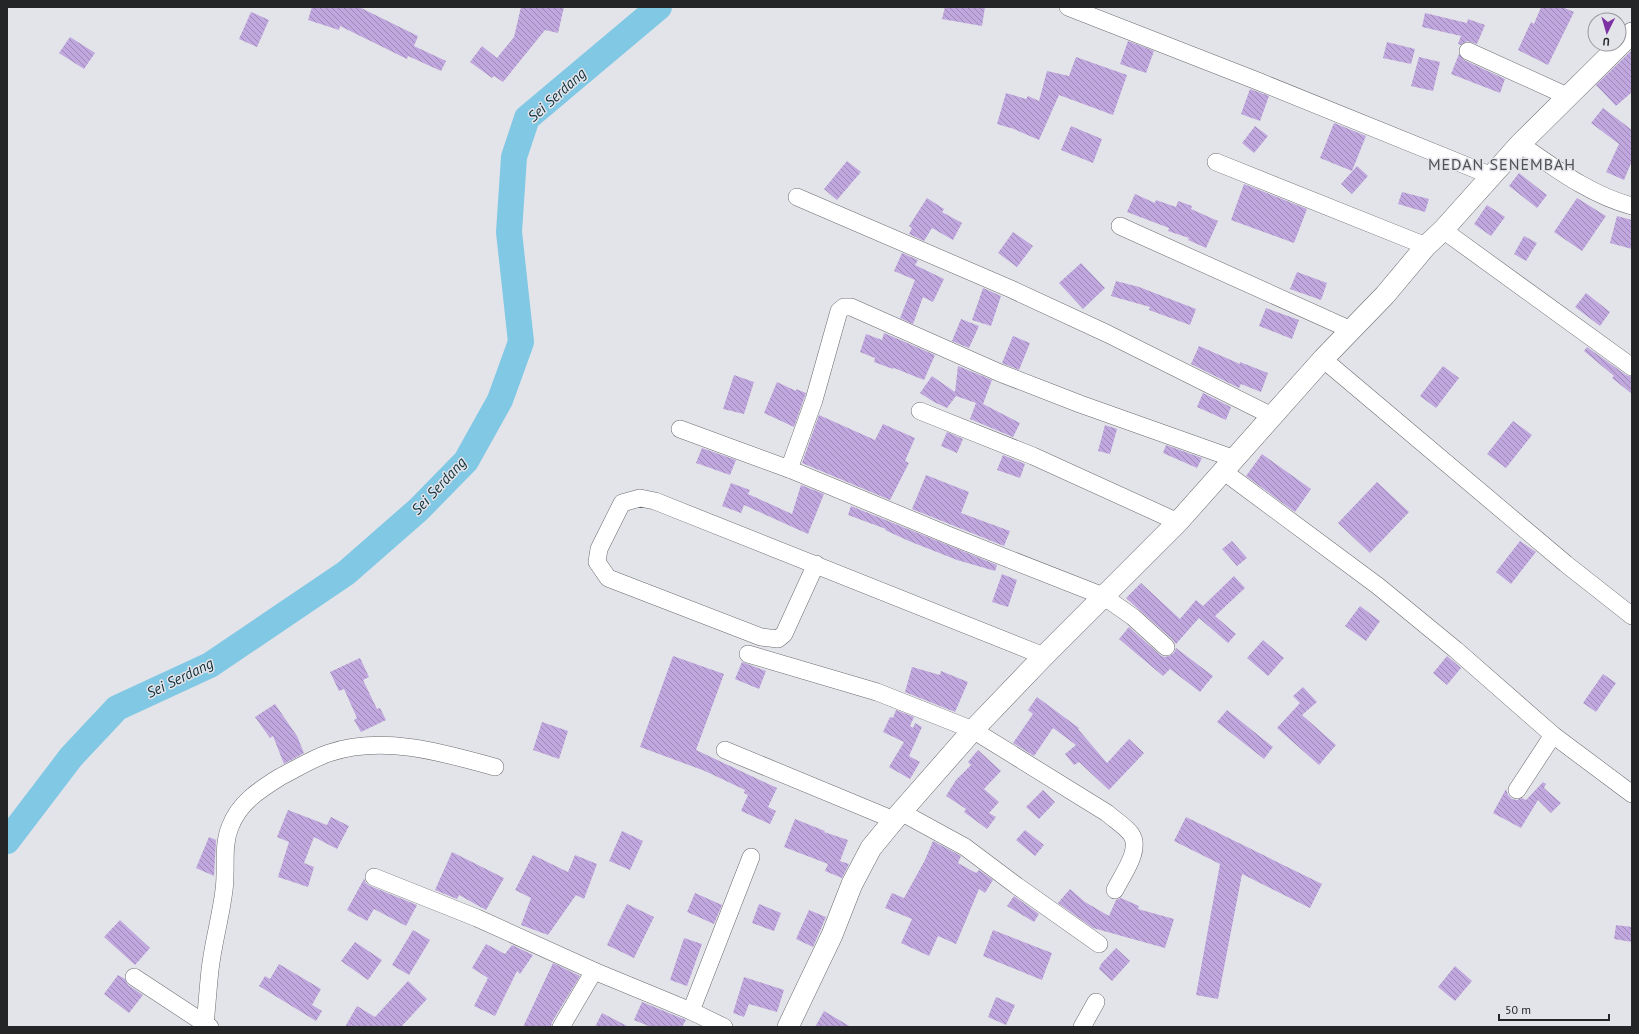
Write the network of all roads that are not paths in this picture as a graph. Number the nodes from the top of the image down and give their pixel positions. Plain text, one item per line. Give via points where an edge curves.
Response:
1 (1068, 7) edge
2 (1632, 33) edge
3 (1468, 51) dead end
4 (1567, 96) junction
5 (1520, 144) junction
6 (1216, 162) dead end
7 (1492, 176) junction
8 (797, 197) dead end
9 (1632, 206) edge
10 (1120, 226) dead end
11 (1443, 230) junction
12 (1426, 246) junction
13 (1352, 330) junction
14 (1322, 359) junction
15 (1632, 367) edge
16 (920, 411) dead end
17 (1272, 416) junction
18 (680, 429) dead end
19 (1229, 465) junction
20 (789, 468) junction
21 (1178, 522) junction
22 (816, 564) junction
23 (1103, 596) junction
24 (1632, 616) edge
25 (1166, 647) dead end
26 (748, 654) dead end
27 (1044, 656) junction
28 (973, 730) junction
29 (1553, 735) junction
30 (725, 750) dead end
31 (495, 766) dead end
32 (1517, 790) dead end
33 (1632, 794) edge
34 (898, 816) junction
35 (751, 857) dead end
36 (374, 877) dead end
37 (1115, 890) dead end
38 (1100, 944) dead end
39 (594, 971) junction
40 (134, 977) dead end
41 (1096, 1002) dead end
42 (691, 1011) junction
43 (206, 1026) edge
44 (561, 1027) edge
45 (724, 1027) edge
46 (788, 1027) edge
47 (1082, 1027) edge

1 - 7 street
2 - 4 main road
3 - 4 street
4 - 5 main road
5 - 7 main road
5 - 9 street via 1568,177 1615,201
6 - 12 street
7 - 11 main road
8 - 17 street via 1011,289
10 - 13 street
11 - 12 main road
11 - 15 street
12 - 13 main road
13 - 14 main road
14 - 17 main road
14 - 24 street via 1566,564
16 - 21 street via 1033,456
17 - 19 main road
18 - 20 street
19 - 20 street via 1000,373 851,307 844,307 839,311 814,400
19 - 21 main road
19 - 29 street via 1456,650
20 - 23 street
21 - 23 main road
22 - 22 street via 784,634 778,639 761,637 608,578 598,562 599,549 622,503 640,498 655,501
22 - 27 street
23 - 25 street via 1133,617
23 - 27 main road
26 - 28 street via 878,692
27 - 28 main road
28 - 34 main road
28 - 37 street via 1101,809 1126,828 1135,842 1134,850
29 - 32 street
29 - 33 street
30 - 34 street
31 - 43 street via 421,748 358,746 311,760 246,800 230,825 227,835 224,888 210,969
34 - 38 street via 965,847
34 - 46 main road via 871,848 852,884 832,935
35 - 42 street
36 - 39 street via 477,918
39 - 42 street
39 - 44 street
40 - 43 street
41 - 47 street
42 - 45 street

